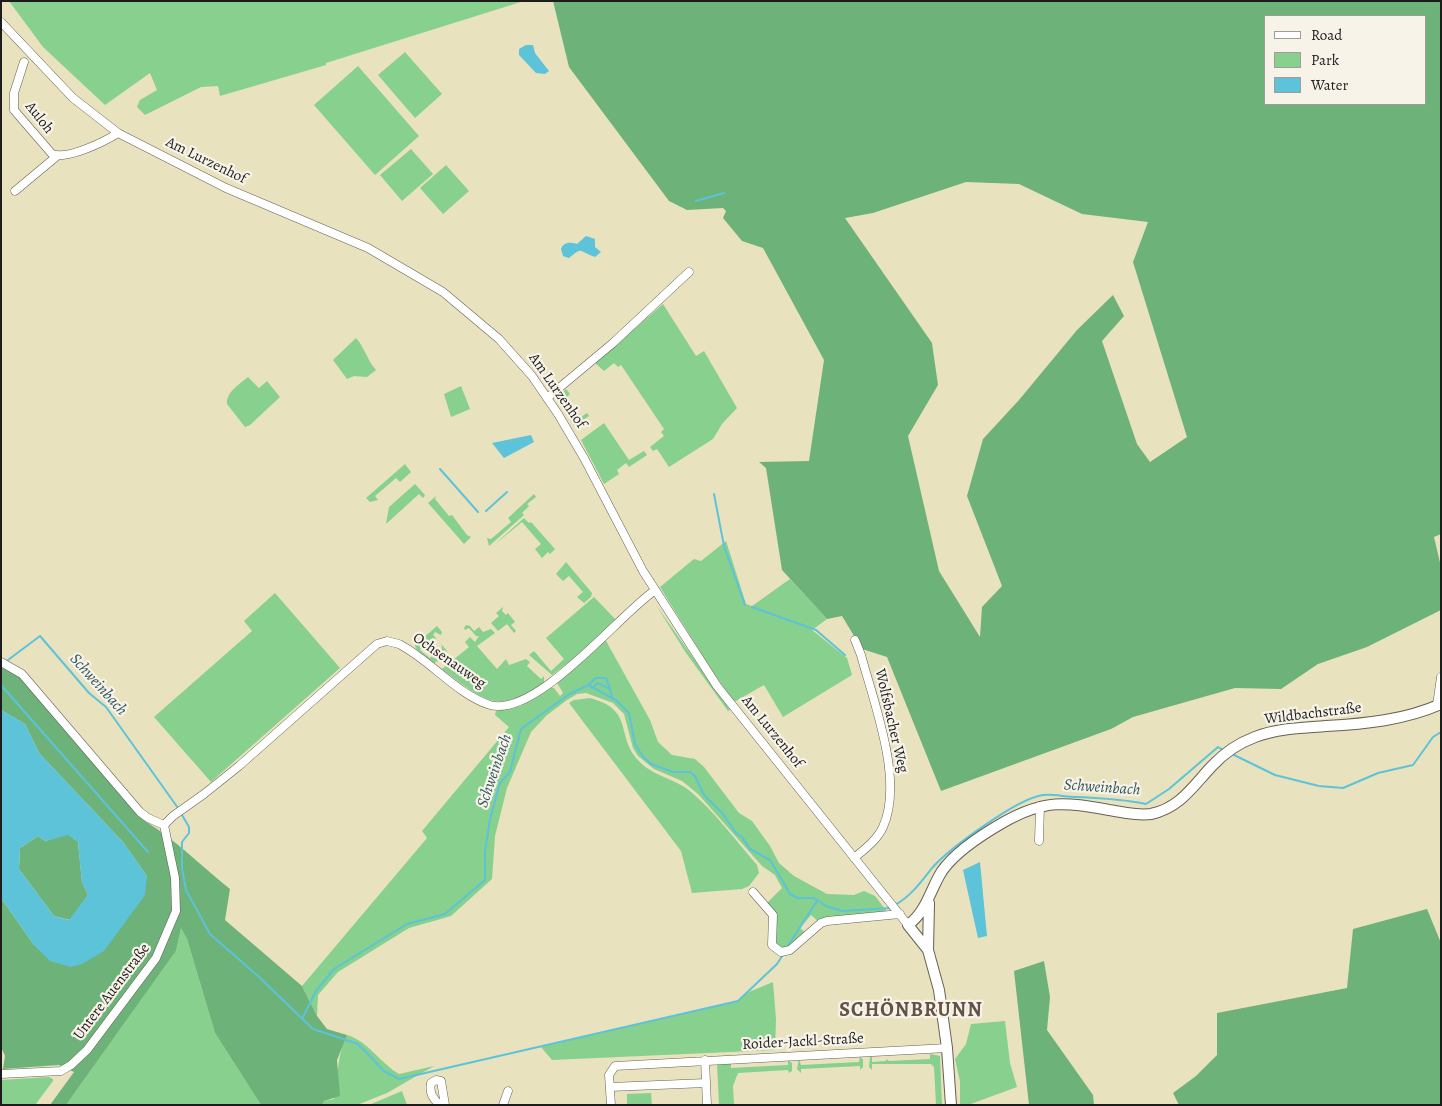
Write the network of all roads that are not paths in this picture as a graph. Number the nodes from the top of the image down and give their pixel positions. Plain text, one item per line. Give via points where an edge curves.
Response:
1 (1, 22) edge
2 (24, 62) dead end
3 (118, 133) junction
4 (57, 156) junction
5 (15, 190) dead end
6 (690, 272) dead end
7 (548, 398) junction
8 (654, 591) junction
9 (855, 640) dead end
10 (4, 664) edge
11 (1441, 677) edge
12 (1439, 705) edge
13 (1040, 806) junction
14 (164, 825) junction
15 (1040, 841) dead end
16 (854, 858) junction
17 (752, 892) dead end
18 (930, 897) junction
19 (898, 912) junction
20 (908, 925) junction
21 (928, 950) junction
22 (947, 1048) junction
23 (705, 1060) junction
24 (1, 1074) edge
25 (706, 1083) junction
26 (610, 1087) junction
27 (508, 1091) dead end
28 (440, 1105) edge
29 (445, 1105) edge
30 (503, 1105) edge
31 (611, 1105) edge
32 (706, 1105) edge
33 (950, 1105) edge

1 - 3 street, Am Lurzenhof via 72,98
2 - 4 street, Auloh via 14,93 14,110 46,149
3 - 4 street via 98,144
3 - 7 street, Am Lurzenhof via 226,188 368,248 437,288 499,339
4 - 5 street
6 - 7 street
7 - 8 street, Am Lurzenhof via 580,451
8 - 14 street, Ochsenauweg via 552,682 529,698 510,705 491,705 474,698 399,644 386,641 378,644 239,766
8 - 16 street, Am Lurzenhof via 717,686
9 - 16 street, Wolfsbacher Weg via 891,780 890,805 883,827
10 - 14 street via 22,674 140,812
11 - 12 street, Wildbachstraße
12 - 13 main road, Wildbachstraße via 1372,722 1277,730 1242,743 1219,759 1185,797 1159,812 1137,815 1064,803
13 - 15 street
13 - 18 main road via 995,827 961,852 943,871
14 - 24 street, Untere Auenstraße via 174,878 176,911 156,958 87,1050 71,1065 62,1071
16 - 19 street, Am Lurzenhof
17 - 19 street via 773,916 771,941 781,952 790,950 827,921
18 - 20 main road
18 - 21 main road
19 - 20 street, Am Lurzenhof
20 - 21 main road, Am Lurzenhof
21 - 22 main road via 939,990
22 - 23 street, Roider-Jackl-Straße
22 - 33 main road
23 - 25 street
23 - 26 street, Roider-Jackl-Straße via 615,1066 609,1075
25 - 26 street
25 - 32 street
26 - 31 street
27 - 30 street
28 - 29 street via 429,1089 436,1080 443,1084

